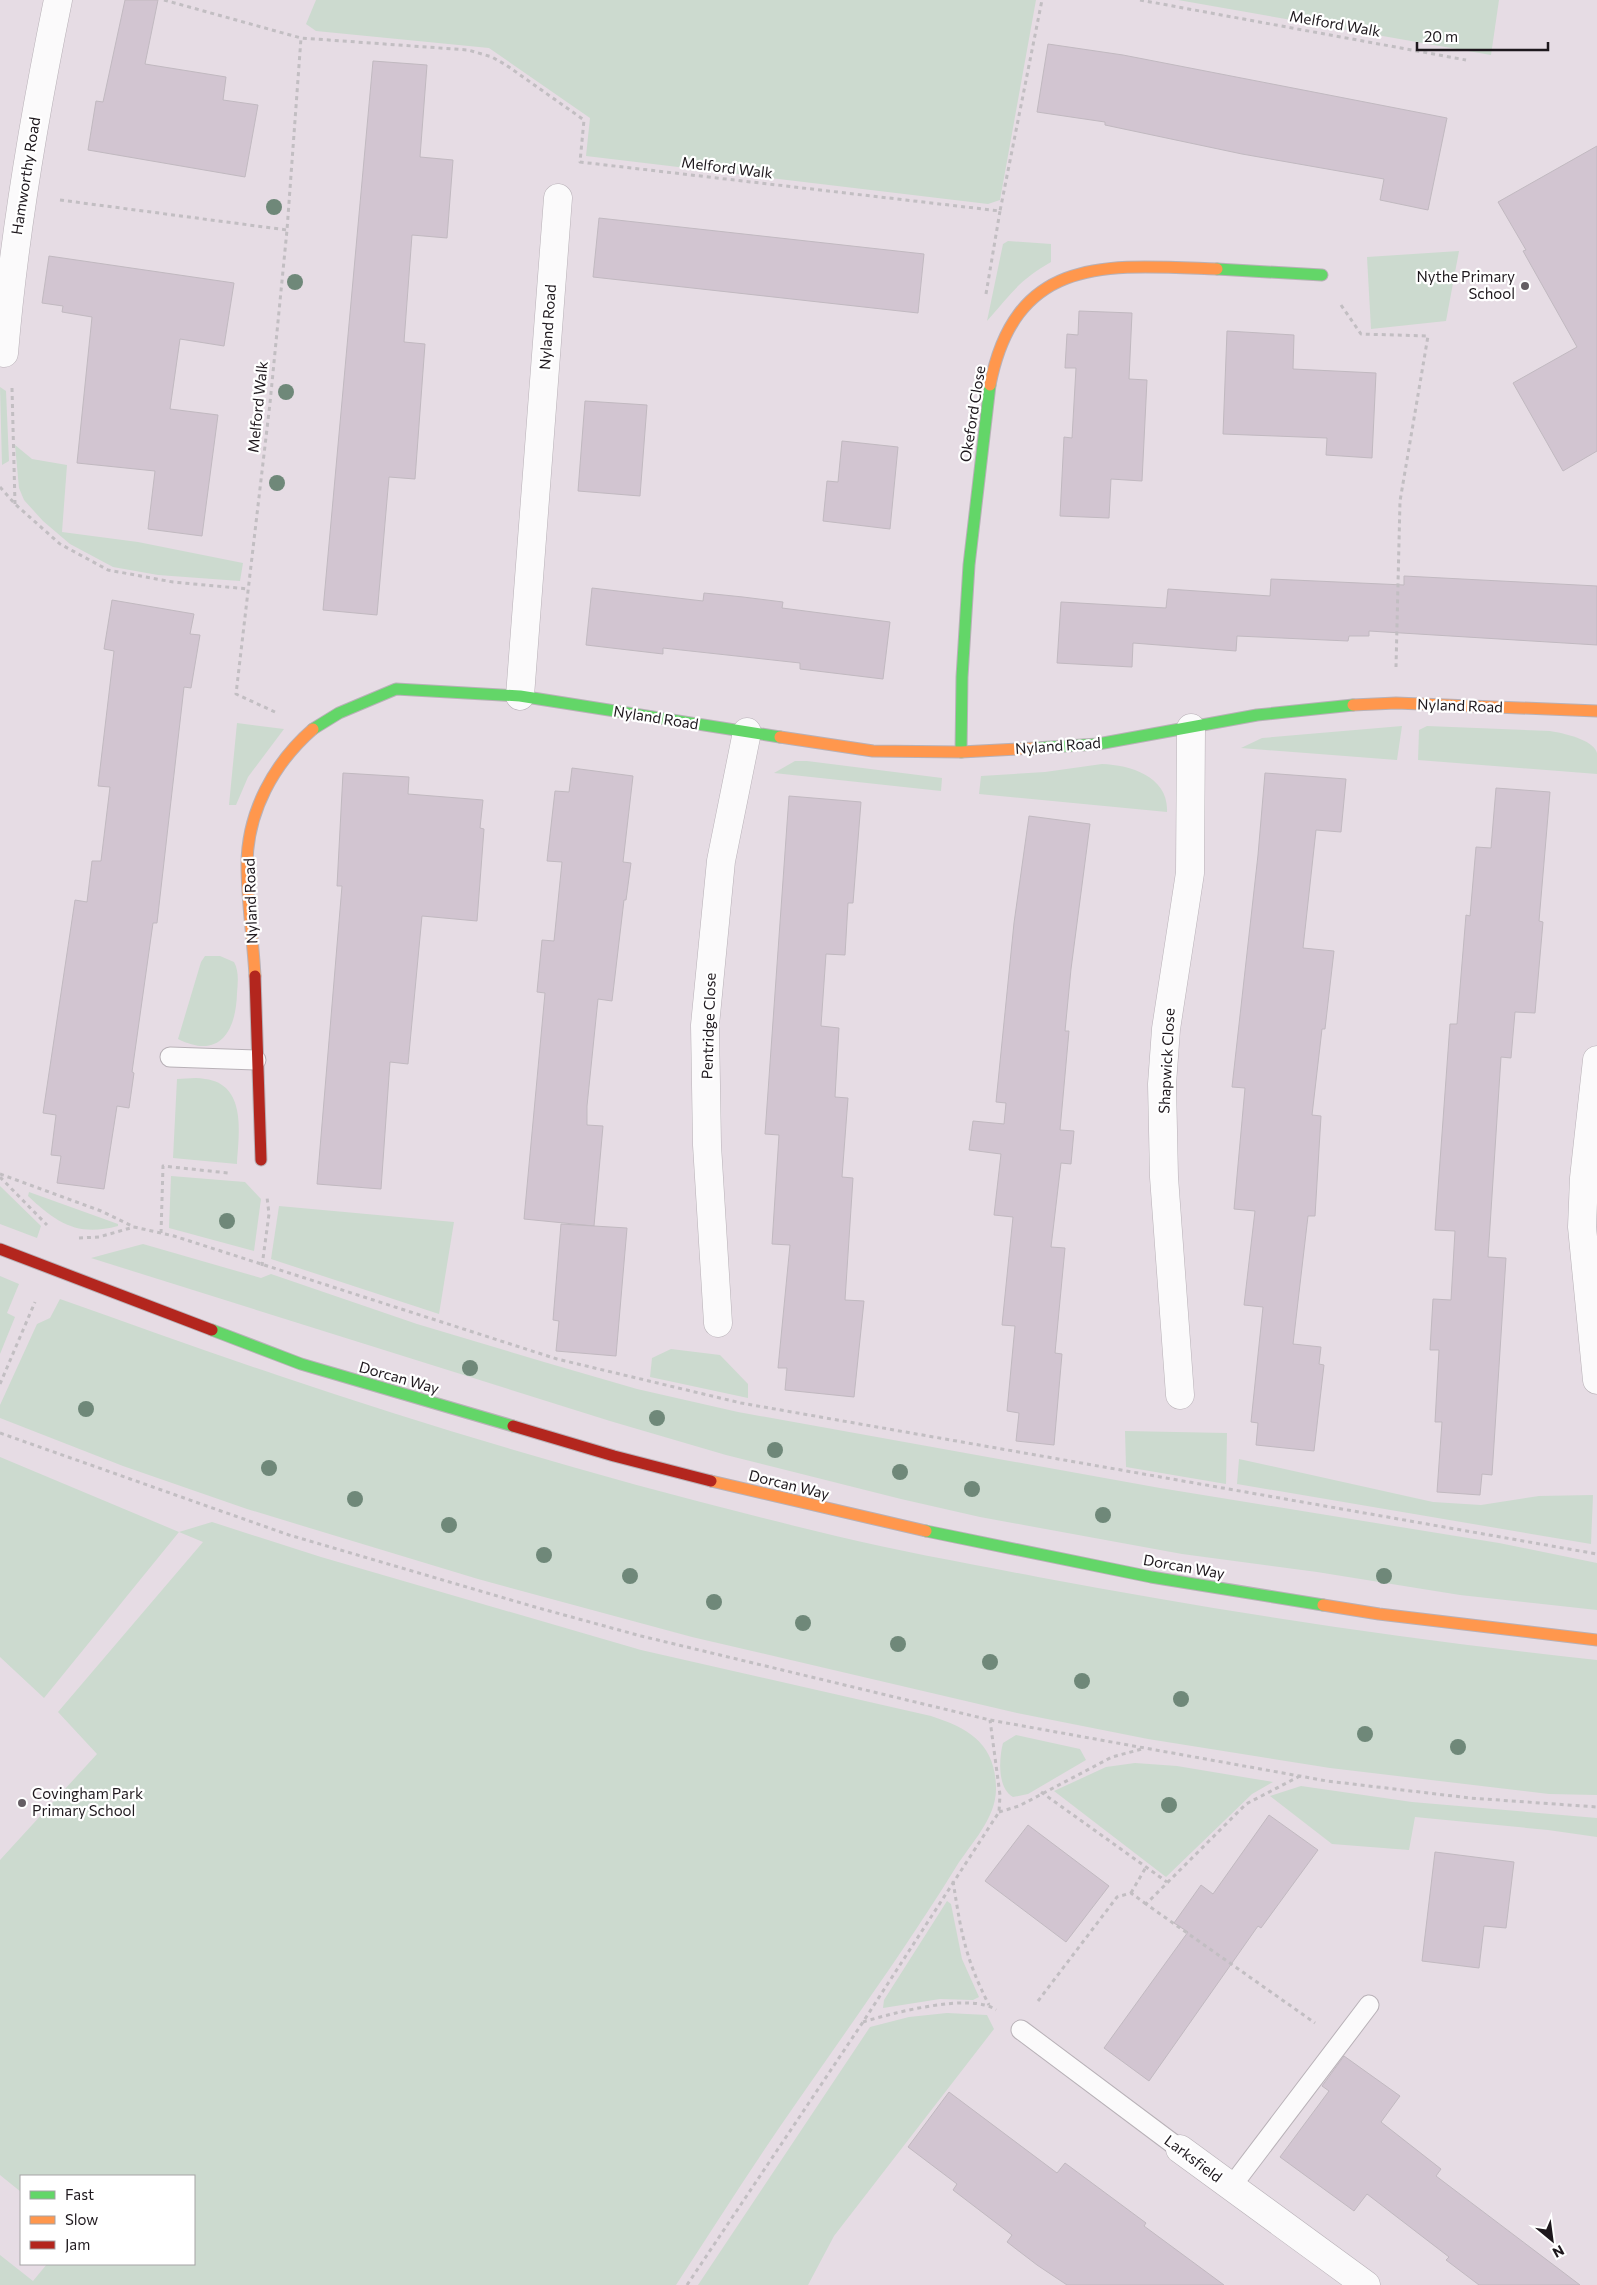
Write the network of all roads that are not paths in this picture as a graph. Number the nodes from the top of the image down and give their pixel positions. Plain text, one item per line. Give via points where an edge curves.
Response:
1 (58, 0) edge
2 (558, 198) dead end
3 (1322, 275) road end
4 (4, 353) road end
5 (520, 696) junction
6 (1597, 711) edge
7 (1191, 728) junction
8 (747, 732) junction
9 (961, 752) junction
10 (170, 1057) dead end
11 (256, 1060) junction
12 (1597, 1060) edge
13 (261, 1160) road end
14 (0, 1249) edge
15 (718, 1323) dead end
16 (1597, 1380) edge
17 (1180, 1395) dead end
18 (1597, 1640) edge
19 (1369, 2005) dead end
20 (1019, 2029) road end
21 (1180, 2149) joint
22 (1231, 2187) junction
23 (1366, 2285) edge

1 - 4 street, Hamworthy Road via 39,92 10,277
2 - 5 street, Nyland Road
3 - 9 street, Okeford Close via 1121,267 1079,274 1043,288 1031,298 1007,334 992,375 972,523
5 - 8 street, Nyland Road
5 - 11 street, Nyland Road via 396,689 339,713 312,730 288,753 273,774 260,802 250,837 247,865 253,931
6 - 7 street, Nyland Road via 1396,703 1329,706
7 - 9 street, Nyland Road via 1098,744
7 - 17 street, Shapwick Close via 1190,873 1166,1029 1162,1084 1164,1177
8 - 9 street, Nyland Road via 873,751
8 - 15 street, Pentridge Close via 721,861 705,1025 706,1145
10 - 11 lane
11 - 13 street, Nyland Road
12 - 16 street via 1582,1227
14 - 18 street, Dorcan Way via 301,1364 614,1456 782,1499 1000,1548 1151,1577 1379,1614
19 - 22 lane
20 - 21 lane, Larksfield
21 - 22 street, Larksfield
22 - 23 street, Larksfield

